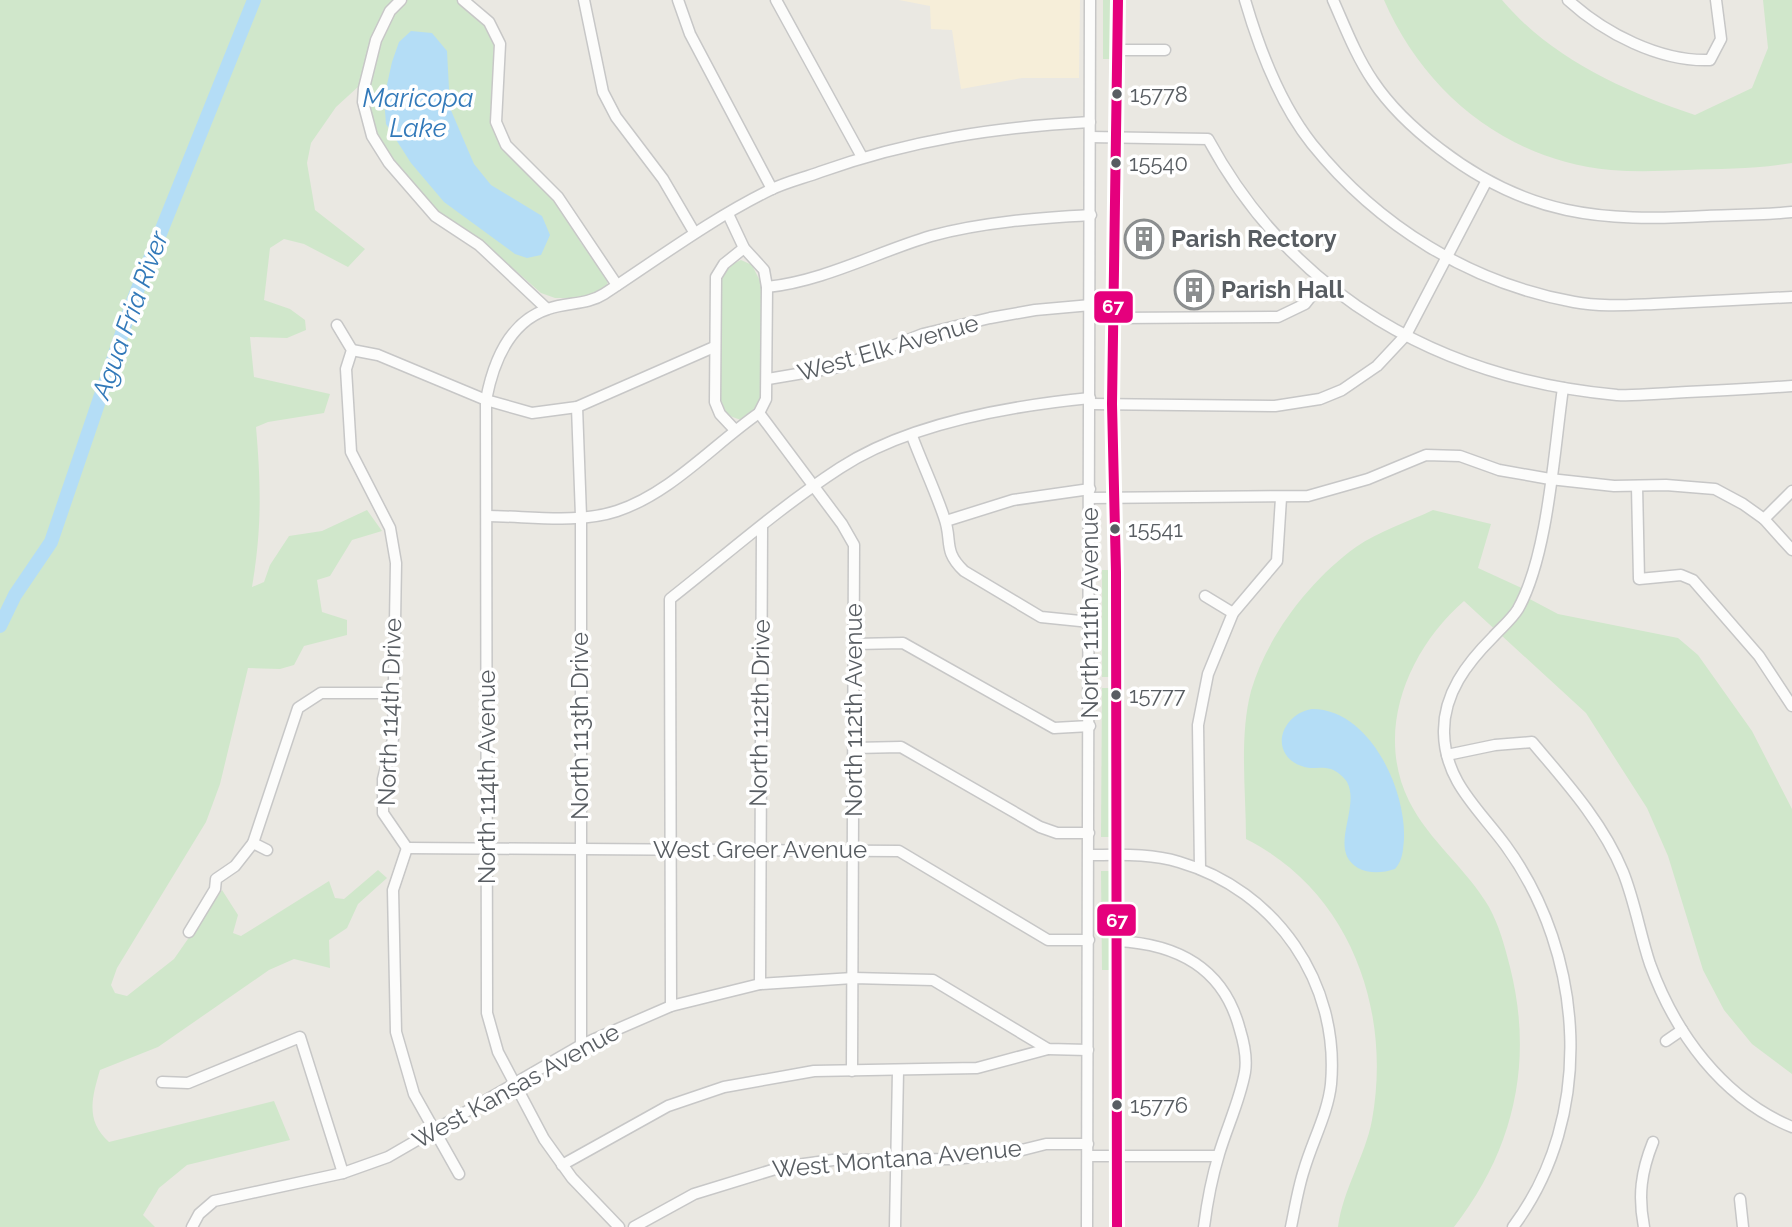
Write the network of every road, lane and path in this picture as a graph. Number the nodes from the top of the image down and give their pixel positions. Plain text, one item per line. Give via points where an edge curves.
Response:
1 (401, 0) edge
2 (463, 0) edge
3 (583, 0) edge
4 (678, 0) edge
5 (776, 0) edge
6 (1090, 0) edge
7 (1118, 0) edge
8 (1245, 0) edge
9 (1333, 0) edge
10 (1716, 0) edge
11 (1570, 1) edge
12 (1118, 50) junction
13 (1165, 50) dead end
14 (1090, 122) junction
15 (1090, 136) junction
16 (1118, 137) junction
17 (862, 157) junction
18 (1486, 182) junction
19 (772, 189) junction
20 (1792, 212) edge
21 (728, 214) junction
22 (1091, 215) junction
23 (694, 232) junction
24 (744, 248) junction
25 (1446, 257) junction
26 (1323, 281) junction
27 (617, 285) junction
28 (767, 287) junction
29 (1792, 297) edge
30 (1091, 305) junction
31 (547, 309) junction
32 (1115, 318) junction
33 (337, 325) dead end
34 (1406, 335) junction
35 (714, 346) junction
36 (352, 350) junction
37 (768, 379) junction
38 (1792, 386) edge
39 (1563, 388) junction
40 (486, 400) junction
41 (1090, 401) junction
42 (1112, 404) junction
43 (577, 407) junction
44 (759, 413) junction
45 (735, 430) junction
46 (912, 436) junction
47 (1550, 479) junction
48 (815, 486) junction
49 (1637, 486) junction
50 (1792, 491) edge
51 (1090, 494) junction
52 (1280, 498) junction
53 (1114, 499) junction
54 (488, 516) junction
55 (581, 516) junction
56 (1763, 519) junction
57 (946, 521) junction
58 (762, 527) junction
59 (1792, 550) edge
60 (1205, 596) dead end
61 (1233, 613) junction
62 (1090, 622) junction
63 (855, 644) junction
64 (393, 693) junction
65 (1792, 706) edge
66 (1090, 726) junction
67 (854, 748) junction
68 (1447, 755) junction
69 (1089, 833) junction
70 (253, 843) junction
71 (407, 848) junction
72 (486, 849) junction
73 (267, 850) dead end
74 (579, 850) junction
75 (853, 850) junction
76 (671, 851) junction
77 (759, 851) junction
78 (1089, 855) junction
79 (1117, 855) junction
80 (1200, 869) junction
81 (189, 932) dead end
82 (1089, 940) junction
83 (1117, 941) junction
84 (853, 978) junction
85 (760, 984) junction
86 (671, 1006) junction
87 (1682, 1030) junction
88 (1666, 1041) dead end
89 (581, 1045) junction
90 (1048, 1049) junction
91 (1088, 1050) junction
92 (852, 1071) junction
93 (898, 1071) junction
94 (162, 1082) dead end
95 (516, 1085) junction
96 (1792, 1127) edge
97 (433, 1130) junction
98 (1653, 1142) dead end
99 (1088, 1150) junction
100 (1117, 1156) junction
101 (1218, 1156) junction
102 (895, 1159) junction
103 (562, 1164) junction
104 (343, 1173) junction
105 (459, 1174) dead end
106 (1740, 1199) dead end
107 (192, 1227) edge
108 (619, 1227) edge
109 (634, 1227) edge
110 (895, 1227) edge
111 (1087, 1227) edge
112 (1117, 1227) edge
113 (1204, 1227) edge
114 (1291, 1227) edge
115 (1513, 1227) edge
116 (1644, 1227) edge
117 (1743, 1227) edge

1 - 31 street via 376,40 364,88 372,136 435,216 479,245
2 - 27 street via 489,22 500,44 496,122 506,145 558,197
3 - 23 street via 603,92
4 - 19 street via 690,34
5 - 17 street
6 - 14 street, North 111th Avenue
7 - 12 street, North 111th Avenue
8 - 25 street via 1280,91 1310,142 1360,196 1404,232
9 - 18 street via 1373,81 1399,113 1417,132
10 - 11 street via 1721,39 1710,60 1685,61 1641,46
12 - 13 street
12 - 16 street, North 111th Avenue
14 - 15 street, North 111th Avenue
14 - 17 street via 1008,126
15 - 16 street
15 - 22 street, North 111th Avenue
16 - 26 street via 1208,139 1241,194
16 - 32 street, North 111th Avenue
17 - 19 street
18 - 20 street via 1561,210 1606,218
18 - 25 street
19 - 21 street
21 - 23 street
21 - 24 street
22 - 28 street via 1023,220 934,235 796,284
22 - 30 street, North 111th Avenue
23 - 27 street
24 - 28 street via 764,270
24 - 35 street via 716,277
25 - 29 street via 1522,289 1576,303
25 - 34 street
26 - 32 street via 1305,303 1278,317
26 - 34 street
27 - 31 street via 588,302
28 - 37 street
30 - 37 street, West Elk Avenue via 976,321 923,334 839,367
30 - 41 street, North 111th Avenue
31 - 40 street, North 114th Avenue via 518,329 498,354
32 - 42 street, North 111th Avenue
33 - 36 street
34 - 39 street via 1491,372
34 - 42 street via 1377,366 1342,390 1309,402 1275,406
35 - 43 street
35 - 45 street via 715,402
36 - 40 street via 377,355
36 - 64 street, North 114th Drive via 346,369 351,452 390,528 396,564
37 - 44 street
38 - 39 street via 1620,395
39 - 47 street
40 - 43 street via 532,413
40 - 54 street, North 114th Avenue
41 - 42 street
41 - 46 street via 1017,406 962,418
41 - 51 street, North 111th Avenue
42 - 53 street, North 111th Avenue
43 - 55 street, North 113th Drive
44 - 45 street
44 - 48 street, North 112th Avenue
45 - 55 street via 649,497 615,512
46 - 48 street via 876,449
46 - 57 street
47 - 49 street
47 - 52 street via 1499,470 1460,456 1426,455 1330,491
47 - 68 street via 1537,562 1517,611 1456,684 1446,712
48 - 58 street
48 - 63 street, North 112th Avenue via 854,545
49 - 56 street via 1715,489
49 - 65 street via 1639,579 1681,575 1693,580 1759,656
50 - 56 street
51 - 53 street
51 - 57 street via 1013,500
51 - 62 street, North 111th Avenue
52 - 53 street
52 - 61 street via 1277,561
53 - 79 street, North 111th Avenue
54 - 55 street
54 - 72 street, North 114th Avenue
55 - 74 street, North 113th Drive
56 - 59 street
57 - 62 street via 946,546 964,571 1041,617
58 - 76 street via 670,599
58 - 77 street, North 112th Drive
60 - 61 street
61 - 80 street via 1208,674 1198,725
62 - 66 street, North 111th Avenue
63 - 66 street via 904,643 1054,728
63 - 67 street, North 112th Avenue
64 - 70 street via 321,693 298,708
64 - 71 street, North 114th Drive via 393,739 383,779 383,813
66 - 69 street, North 111th Avenue
67 - 69 street via 901,747 1040,827 1058,833
67 - 75 street, North 112th Avenue
68 - 87 street via 1532,742 1567,782 1623,872 1650,964
68 - 115 street via 1458,787 1506,846 1540,900 1566,982 1572,1032 1561,1126 1528,1207
69 - 78 street, North 111th Avenue
70 - 73 street
70 - 81 street via 235,866 216,879 215,889
71 - 72 street, West Greer Avenue
71 - 97 street via 393,890 393,1015 405,1070
72 - 74 street, West Greer Avenue
72 - 95 street, North 114th Avenue via 487,1013 495,1045
74 - 76 street, West Greer Avenue
74 - 89 street, North 113th Drive
75 - 77 street, West Greer Avenue
75 - 82 street, West Greer Avenue via 899,851 1048,940
75 - 84 street, North 112th Avenue
76 - 77 street, West Greer Avenue
76 - 86 street
77 - 85 street, North 112th Drive
78 - 79 street
78 - 82 street, North 111th Avenue
79 - 80 street via 1177,861
79 - 83 street, North 111th Avenue
80 - 114 street via 1230,883 1269,913 1301,954 1326,1010 1331,1086 1303,1171
82 - 91 street, North 111th Avenue
83 - 100 street, North 111th Avenue
83 - 101 street via 1164,947 1197,964 1215,979 1235,1012 1244,1042 1245,1070
84 - 85 street, West Kansas Avenue
84 - 90 street, West Kansas Avenue via 933,980
84 - 92 street, North 112th Avenue
85 - 86 street, West Kansas Avenue
86 - 89 street, West Kansas Avenue
87 - 88 street
87 - 96 street via 1704,1062 1730,1087 1769,1118
89 - 95 street, West Kansas Avenue
90 - 91 street, West Kansas Avenue
90 - 93 street via 977,1068
91 - 99 street, North 111th Avenue
92 - 93 street
92 - 103 street via 778,1075 724,1087 668,1106
93 - 102 street
94 - 104 street via 187,1083 300,1037
95 - 97 street, West Kansas Avenue
95 - 103 street, North 114th Avenue
97 - 104 street, West Kansas Avenue via 388,1157
97 - 105 street
98 - 116 street via 1639,1200
99 - 100 street, West Montana Avenue
99 - 102 street, West Montana Avenue via 1046,1144 1006,1154
99 - 111 street, North 111th Avenue
100 - 101 street, West Montana Avenue
100 - 112 street, North 111th Avenue
101 - 113 street
102 - 109 street, West Montana Avenue via 833,1160 756,1172 688,1196
102 - 110 street
103 - 108 street, North 114th Avenue
104 - 107 street, West Kansas Avenue via 214,1201
106 - 117 street

